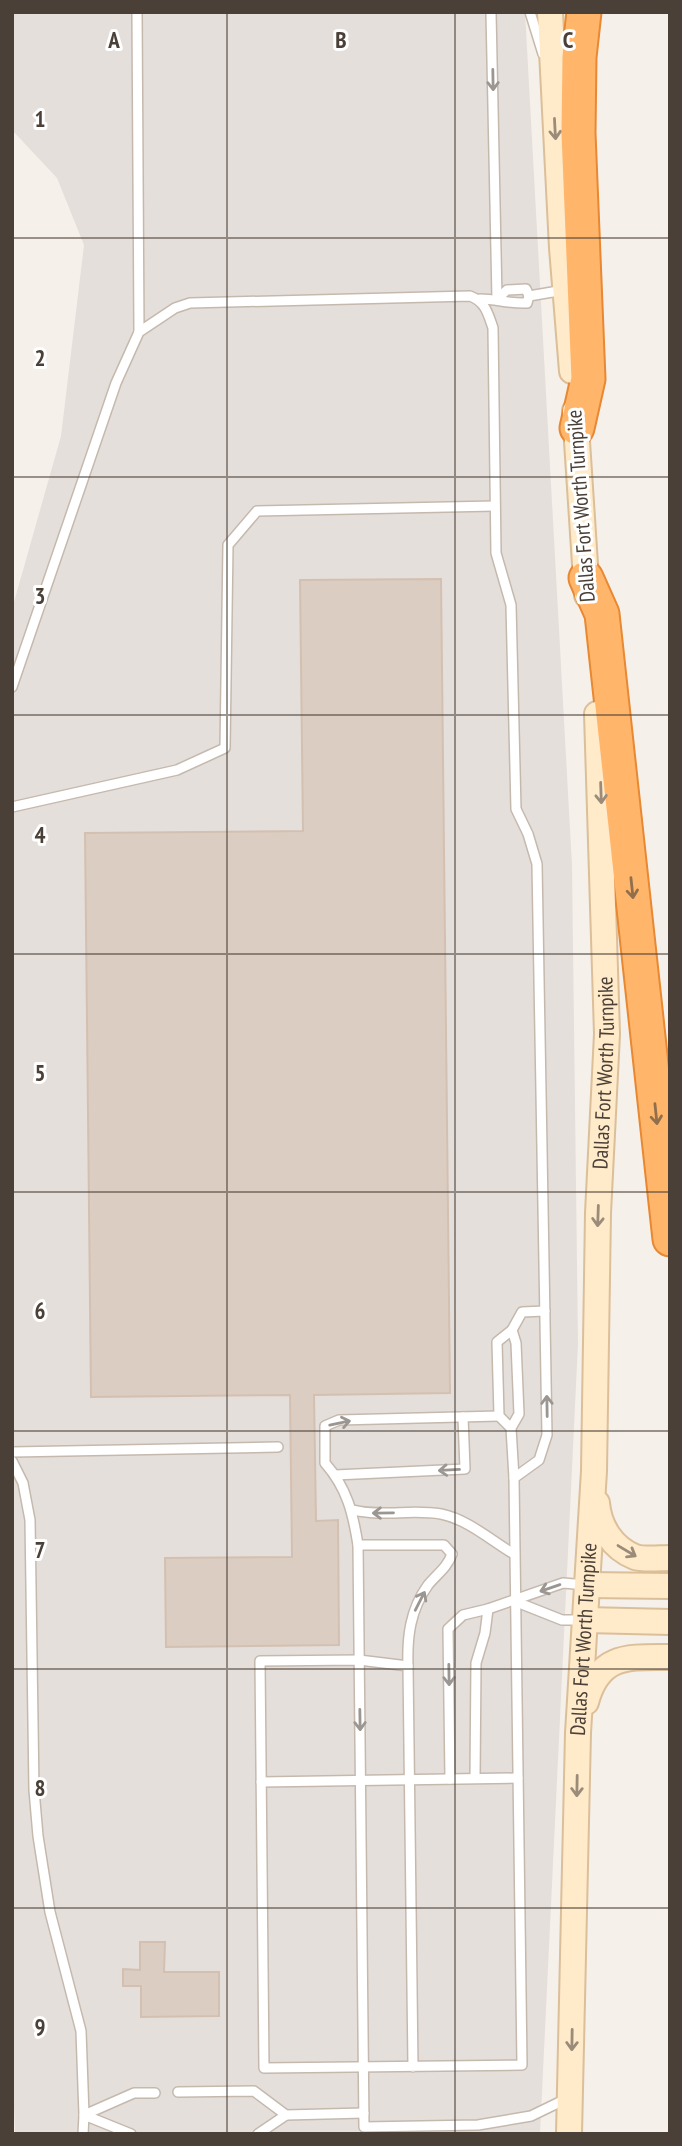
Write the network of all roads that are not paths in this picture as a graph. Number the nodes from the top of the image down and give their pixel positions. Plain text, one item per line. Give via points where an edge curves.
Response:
1 (137, 12) edge
2 (492, 12) edge
3 (530, 12) edge
4 (550, 12) edge
5 (584, 12) edge
6 (554, 90) junction
7 (566, 290) junction
8 (480, 299) junction
9 (497, 299) junction
10 (139, 332) junction
11 (576, 428) junction
12 (495, 506) junction
13 (586, 578) junction
14 (12, 687) edge
15 (12, 807) edge
16 (670, 1239) edge
17 (545, 1311) junction
18 (512, 1330) junction
19 (499, 1416) junction
20 (463, 1417) junction
21 (511, 1428) junction
22 (278, 1447) dead end
23 (12, 1452) edge
24 (12, 1461) edge
25 (594, 1471) junction
26 (335, 1475) junction
27 (514, 1478) junction
28 (353, 1510) junction
29 (358, 1545) junction
30 (514, 1554) junction
31 (670, 1558) edge
32 (588, 1585) junction
33 (670, 1586) edge
34 (514, 1601) junction
35 (488, 1609) junction
36 (586, 1620) junction
37 (670, 1622) edge
38 (670, 1657) edge
39 (359, 1660) junction
40 (408, 1667) junction
41 (578, 1733) junction
42 (518, 1778) junction
43 (450, 1779) junction
44 (475, 1779) junction
45 (360, 1780) junction
46 (411, 1780) junction
47 (261, 1782) junction
48 (363, 2067) junction
49 (413, 2067) junction
50 (178, 2092) dead end
51 (156, 2093) dead end
52 (571, 2096) junction
53 (364, 2113) junction
54 (84, 2115) junction
55 (286, 2115) junction
56 (364, 2130) edge
57 (83, 2134) edge
58 (131, 2134) edge
59 (258, 2134) edge
60 (569, 2134) edge

1 - 10 lane
2 -> 9 lane
3 - 6 lane
4 - 6 main road, Dallas Fort Worth Turnpike
5 - 11 highway via 578,133 588,380
6 -> 7 main road, Dallas Fort Worth Turnpike
7 - 9 lane via 529,296 527,303 507,304
7 - 11 main road, Dallas Fort Worth Turnpike
8 - 9 lane
8 - 10 lane via 190,303
8 - 12 lane via 493,328
10 - 14 lane via 116,383
11 - 13 main road, Dallas Fort Worth Turnpike
12 - 15 lane via 257,511 228,545 225,748 177,770
12 - 17 lane via 496,554 511,605 516,809 537,864
13 -> 16 highway via 602,614
13 -> 25 main road, Dallas Fort Worth Turnpike via 600,744 607,1034 598,1213
17 - 18 lane via 522,1312
27 -> 17 lane via 539,1460 547,1435
18 - 19 lane via 497,1342
18 - 21 lane via 519,1414
19 - 20 lane
19 - 21 lane
20 -> 26 lane via 465,1469
26 -> 20 lane via 325,1463 325,1426 338,1420
21 - 27 lane
22 - 23 lane
24 - 54 lane via 23,1483 30,1520 38,1836 50,1912 81,2031
25 -> 31 main road via 598,1518 612,1541 636,1557
25 - 32 main road, Dallas Fort Worth Turnpike
26 - 28 lane
27 - 30 lane
28 - 29 lane
30 -> 28 lane via 456,1518
29 - 39 lane
40 -> 29 lane via 411,1617 452,1554 444,1545
30 - 34 lane
32 - 33 main road
32 -> 34 lane via 563,1583
32 - 36 main road, Dallas Fort Worth Turnpike
34 - 35 lane
34 - 36 lane via 562,1620
34 - 42 lane
35 -> 43 lane via 463,1615 448,1629
35 - 44 lane via 476,1662
36 - 37 main road
36 - 41 main road, Dallas Fort Worth Turnpike
38 - 41 main road via 610,1662 592,1683
39 - 40 lane
39 -> 45 lane
39 - 47 lane via 260,1661
40 - 46 lane
41 -> 52 main road, Dallas Fort Worth Turnpike
42 - 44 lane
42 - 49 lane via 522,2065
43 - 44 lane
43 - 46 lane
45 - 46 lane
45 - 47 lane
45 - 48 lane
46 - 49 lane
47 - 48 lane via 264,2068
48 - 49 lane
48 - 53 lane
50 - 55 lane via 254,2091
51 - 54 lane via 134,2093
52 - 56 lane via 531,2116 478,2125
52 - 60 main road, Dallas Fort Worth Turnpike
53 - 55 lane
53 - 56 lane
54 - 57 lane
54 - 58 lane
55 - 59 lane

